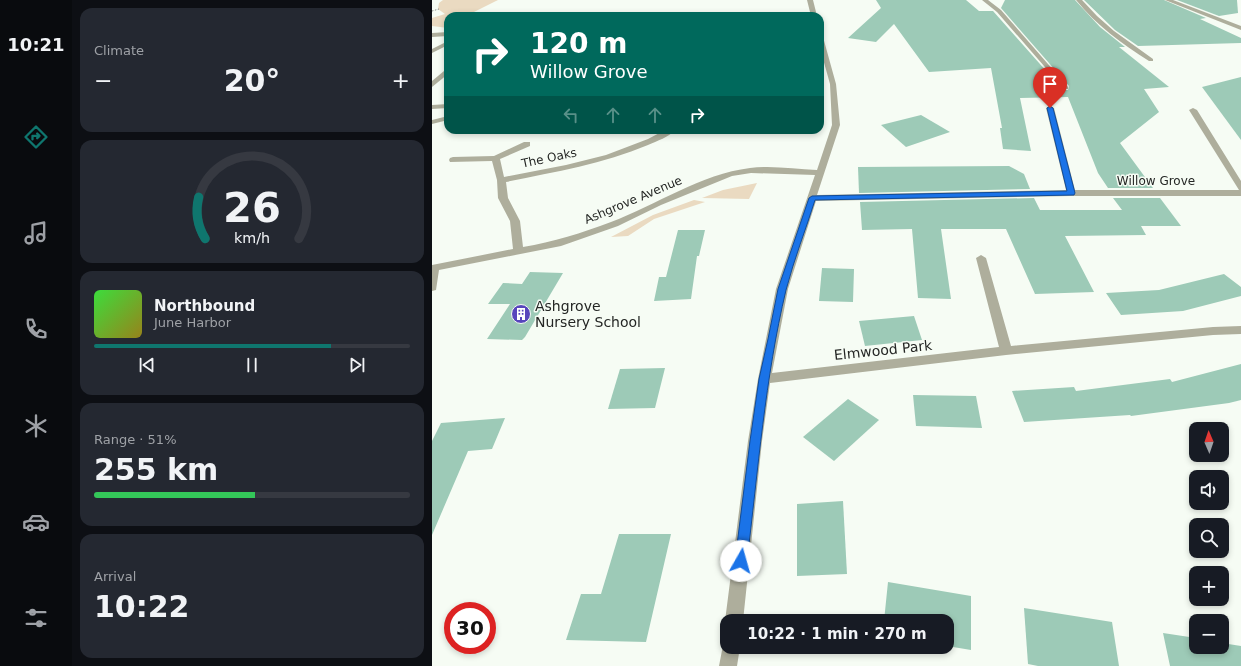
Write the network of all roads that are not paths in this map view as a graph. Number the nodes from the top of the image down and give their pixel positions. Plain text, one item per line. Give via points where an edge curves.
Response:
1 (810, 0) edge
2 (985, 0) edge
3 (1079, 0) edge
4 (1168, 0) edge
5 (813, 12) edge
6 (1241, 28) edge
7 (444, 34) edge
8 (432, 35) edge
9 (444, 44) edge
10 (432, 51) edge
11 (824, 52) edge
12 (1151, 60) dead end
13 (444, 74) edge
14 (432, 85) edge
15 (1066, 88) dead end
16 (444, 106) edge
17 (432, 107) edge
18 (1050, 108) dead end
19 (1193, 110) dead end
20 (444, 120) edge
21 (432, 122) edge
22 (662, 134) edge
23 (527, 144) dead end
24 (494, 158) junction
25 (453, 160) dead end
26 (820, 173) junction
27 (501, 180) junction
28 (1241, 188) edge
29 (1071, 193) junction
30 (1241, 193) edge
31 (812, 198) junction
32 (518, 252) junction
33 (981, 258) dead end
34 (433, 268) edge
35 (432, 287) edge
36 (1241, 330) edge
37 (1006, 351) junction
38 (764, 379) junction
39 (735, 614) edge
40 (730, 654) edge
41 (728, 666) edge

1 - 5 street
2 - 15 street via 999,11
3 - 12 street via 1103,26
4 - 6 street
7 - 8 street
9 - 10 street
11 - 26 street via 833,84 836,125
13 - 14 street
16 - 17 street
18 - 29 street
19 - 28 street
20 - 21 street
22 - 27 street, The Oaks via 634,149 603,158
23 - 24 street
24 - 25 street
24 - 27 street
26 - 31 street
26 - 32 street, Ashgrove Avenue via 751,170 730,174 658,203 615,224 557,244
27 - 32 street via 503,198 515,221
29 - 30 street, Willow Grove
29 - 31 street, Willow Grove
31 - 38 street via 782,289
32 - 34 street, Ashgrove Avenue
33 - 37 street
34 - 35 street
36 - 37 street, Elmwood Park
37 - 38 street, Elmwood Park
38 - 39 street
40 - 41 street

